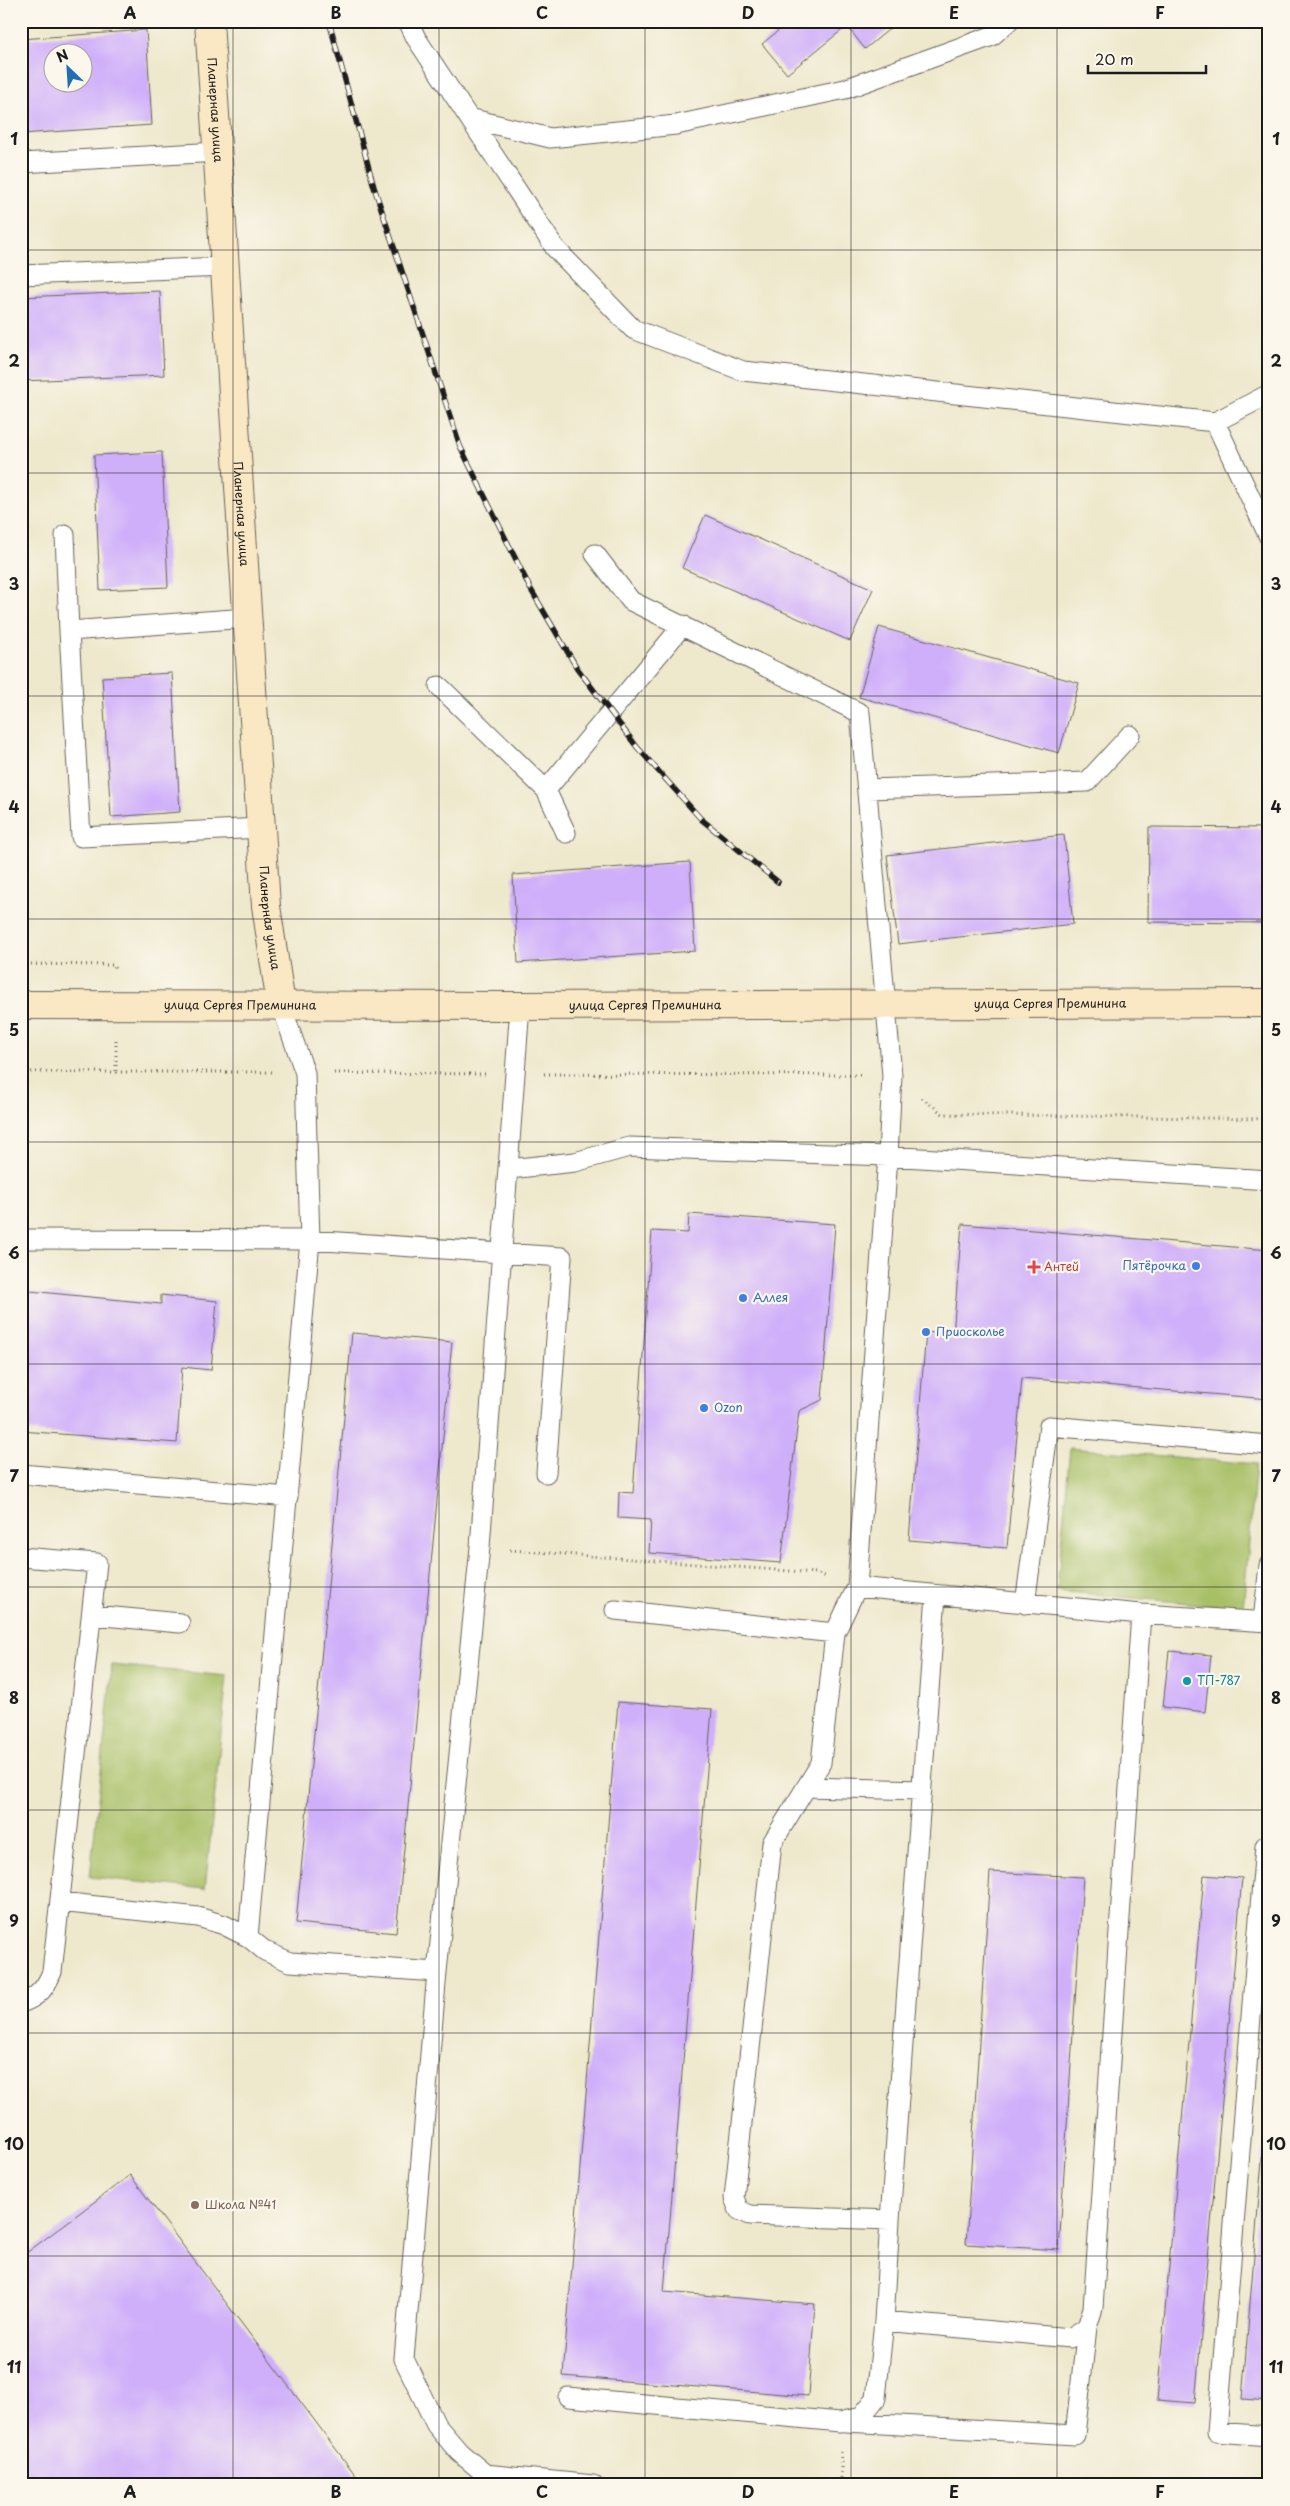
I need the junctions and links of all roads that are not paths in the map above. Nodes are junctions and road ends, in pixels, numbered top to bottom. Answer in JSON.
{"nodes":[{"id":1,"x":209,"y":21,"type":"edge"},
{"id":2,"x":408,"y":21,"type":"edge"},
{"id":3,"x":1009,"y":21,"type":"edge"},
{"id":4,"x":469,"y":118,"type":"junction"},
{"id":5,"x":218,"y":152,"type":"junction"},
{"id":6,"x":21,"y":163,"type":"edge"},
{"id":7,"x":225,"y":267,"type":"junction"},
{"id":8,"x":21,"y":275,"type":"edge"},
{"id":9,"x":1269,"y":394,"type":"edge"},
{"id":10,"x":1215,"y":422,"type":"junction"},
{"id":11,"x":65,"y":535,"type":"dead end"},
{"id":12,"x":1269,"y":537,"type":"edge"},
{"id":13,"x":595,"y":554,"type":"dead end"},
{"id":14,"x":247,"y":618,"type":"junction"},
{"id":15,"x":683,"y":626,"type":"junction"},
{"id":16,"x":69,"y":631,"type":"junction"},
{"id":17,"x":439,"y":686,"type":"dead end"},
{"id":18,"x":1130,"y":735,"type":"dead end"},
{"id":19,"x":866,"y":789,"type":"junction"},
{"id":20,"x":546,"y":790,"type":"junction"},
{"id":21,"x":261,"y":828,"type":"junction"},
{"id":22,"x":566,"y":832,"type":"dead end"},
{"id":23,"x":1269,"y":1003,"type":"edge"},
{"id":24,"x":885,"y":1004,"type":"junction"},
{"id":25,"x":21,"y":1005,"type":"edge"},
{"id":26,"x":281,"y":1005,"type":"junction"},
{"id":27,"x":520,"y":1006,"type":"junction"},
{"id":28,"x":888,"y":1156,"type":"junction"},
{"id":29,"x":509,"y":1169,"type":"junction"},
{"id":30,"x":1269,"y":1180,"type":"edge"},
{"id":31,"x":21,"y":1239,"type":"edge"},
{"id":32,"x":310,"y":1240,"type":"junction"},
{"id":33,"x":502,"y":1252,"type":"junction"},
{"id":34,"x":1269,"y":1445,"type":"edge"},
{"id":35,"x":546,"y":1473,"type":"dead end"},
{"id":36,"x":21,"y":1474,"type":"edge"},
{"id":37,"x":288,"y":1497,"type":"junction"},
{"id":38,"x":21,"y":1557,"type":"edge"},
{"id":39,"x":1269,"y":1565,"type":"edge"},
{"id":40,"x":857,"y":1588,"type":"junction"},
{"id":41,"x":936,"y":1595,"type":"junction"},
{"id":42,"x":1025,"y":1604,"type":"junction"},
{"id":43,"x":615,"y":1610,"type":"dead end"},
{"id":44,"x":93,"y":1614,"type":"junction"},
{"id":45,"x":1140,"y":1614,"type":"junction"},
{"id":46,"x":1266,"y":1622,"type":"edge"},
{"id":47,"x":180,"y":1623,"type":"dead end"},
{"id":48,"x":835,"y":1633,"type":"junction"},
{"id":49,"x":806,"y":1787,"type":"junction"},
{"id":50,"x":922,"y":1790,"type":"junction"},
{"id":51,"x":1269,"y":1846,"type":"edge"},
{"id":52,"x":60,"y":1902,"type":"junction"},
{"id":53,"x":248,"y":1936,"type":"junction"},
{"id":54,"x":436,"y":1972,"type":"junction"},
{"id":55,"x":21,"y":2003,"type":"edge"},
{"id":56,"x":890,"y":2220,"type":"junction"},
{"id":57,"x":884,"y":2320,"type":"junction"},
{"id":58,"x":1087,"y":2327,"type":"junction"},
{"id":59,"x":568,"y":2397,"type":"dead end"},
{"id":60,"x":840,"y":2422,"type":"junction"},
{"id":61,"x":1269,"y":2436,"type":"edge"},
{"id":62,"x":593,"y":2485,"type":"edge"}],
"edges":[{"from":1,"to":5,"type":"street","name":"Планерная улица"},
{"from":2,"to":4,"type":"lane"},
{"from":3,"to":4,"type":"lane"},
{"from":4,"to":10,"type":"lane"},
{"from":5,"to":6,"type":"lane"},
{"from":5,"to":7,"type":"street","name":"Планерная улица"},
{"from":7,"to":8,"type":"lane"},
{"from":7,"to":14,"type":"street","name":"Планерная улица"},
{"from":9,"to":10,"type":"lane"},
{"from":10,"to":12,"type":"lane"},
{"from":11,"to":16,"type":"lane"},
{"from":13,"to":15,"type":"lane"},
{"from":14,"to":16,"type":"lane"},
{"from":14,"to":21,"type":"street","name":"Планерная улица"},
{"from":15,"to":19,"type":"lane"},
{"from":15,"to":20,"type":"lane"},
{"from":16,"to":21,"type":"lane"},
{"from":17,"to":20,"type":"lane"},
{"from":18,"to":19,"type":"lane"},
{"from":19,"to":24,"type":"lane"},
{"from":20,"to":22,"type":"lane"},
{"from":21,"to":26,"type":"street","name":"Планерная улица"},
{"from":23,"to":24,"type":"street","name":"улица Сергея Преминина"},
{"from":24,"to":27,"type":"street","name":"улица Сергея Преминина"},
{"from":24,"to":28,"type":"lane"},
{"from":25,"to":26,"type":"street","name":"улица Сергея Преминина"},
{"from":26,"to":27,"type":"street","name":"улица Сергея Преминина"},
{"from":26,"to":32,"type":"lane"},
{"from":27,"to":29,"type":"lane"},
{"from":28,"to":29,"type":"lane"},
{"from":28,"to":30,"type":"lane"},
{"from":28,"to":40,"type":"lane"},
{"from":29,"to":33,"type":"lane"},
{"from":31,"to":32,"type":"lane"},
{"from":32,"to":33,"type":"lane"},
{"from":32,"to":37,"type":"lane"},
{"from":33,"to":35,"type":"lane"},
{"from":33,"to":54,"type":"lane"},
{"from":34,"to":42,"type":"lane"},
{"from":36,"to":37,"type":"lane"},
{"from":37,"to":53,"type":"lane"},
{"from":38,"to":44,"type":"lane"},
{"from":39,"to":46,"type":"lane"},
{"from":40,"to":41,"type":"lane"},
{"from":40,"to":48,"type":"lane"},
{"from":41,"to":42,"type":"lane"},
{"from":41,"to":50,"type":"lane"},
{"from":42,"to":45,"type":"lane"},
{"from":43,"to":48,"type":"lane"},
{"from":44,"to":47,"type":"lane"},
{"from":44,"to":52,"type":"lane"},
{"from":45,"to":46,"type":"lane"},
{"from":45,"to":58,"type":"lane"},
{"from":48,"to":49,"type":"lane"},
{"from":49,"to":50,"type":"lane"},
{"from":49,"to":56,"type":"lane"},
{"from":50,"to":56,"type":"lane"},
{"from":51,"to":61,"type":"lane"},
{"from":52,"to":53,"type":"lane"},
{"from":52,"to":55,"type":"lane"},
{"from":53,"to":54,"type":"lane"},
{"from":54,"to":62,"type":"lane"},
{"from":56,"to":57,"type":"lane"},
{"from":57,"to":58,"type":"lane"},
{"from":57,"to":60,"type":"lane"},
{"from":58,"to":60,"type":"lane"},
{"from":59,"to":60,"type":"lane"}]}
